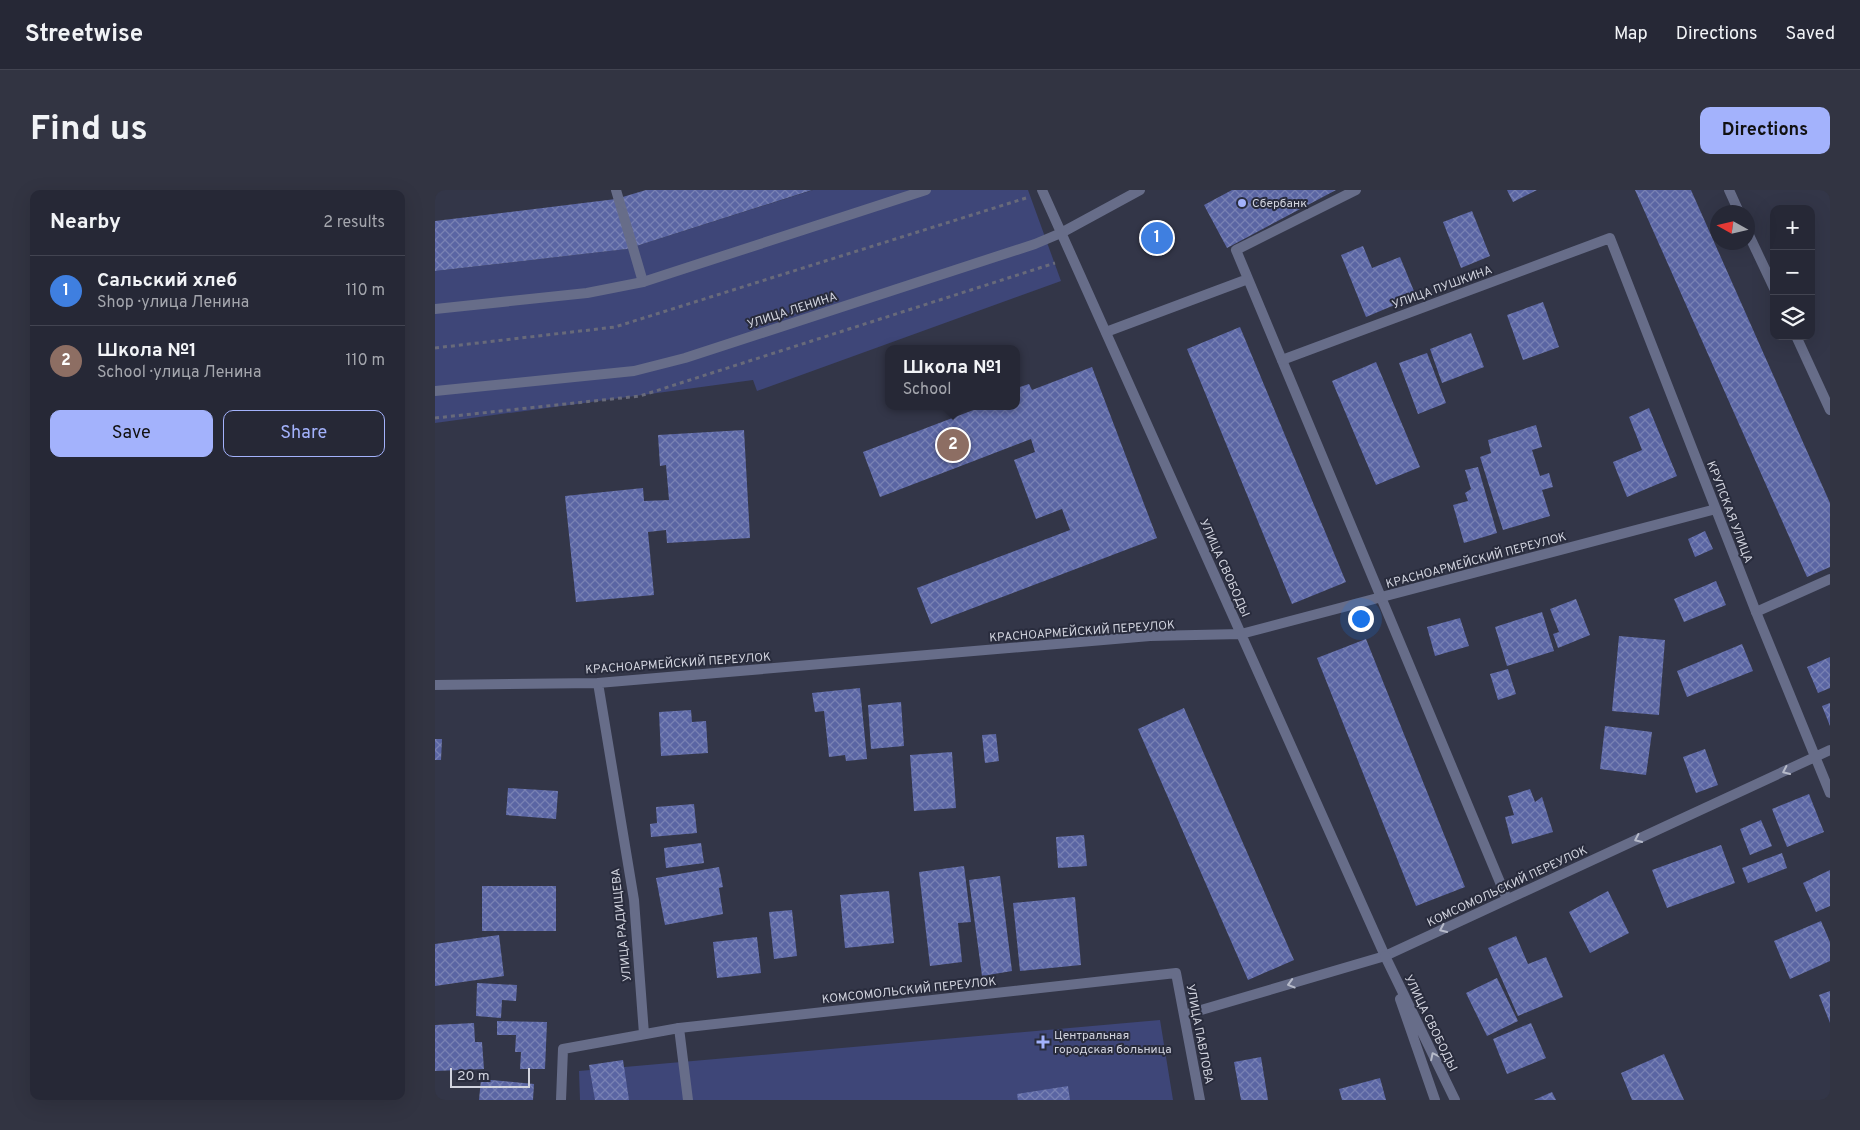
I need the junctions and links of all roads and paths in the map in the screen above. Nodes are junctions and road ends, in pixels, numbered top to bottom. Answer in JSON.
{"nodes":[{"id":1,"x":616,"y":190,"type":"edge"},
{"id":2,"x":926,"y":190,"type":"edge"},
{"id":3,"x":1140,"y":190,"type":"edge"},
{"id":4,"x":1356,"y":190,"type":"edge"},
{"id":5,"x":1729,"y":190,"type":"edge"},
{"id":6,"x":1042,"y":191,"type":"edge"},
{"id":7,"x":1736,"y":205,"type":"edge"},
{"id":8,"x":1061,"y":232,"type":"junction"},
{"id":9,"x":1610,"y":238,"type":"joint"},
{"id":10,"x":1755,"y":248,"type":"edge"},
{"id":11,"x":1248,"y":279,"type":"junction"},
{"id":12,"x":1770,"y":280,"type":"edge"},
{"id":13,"x":643,"y":282,"type":"junction"},
{"id":14,"x":435,"y":309,"type":"edge"},
{"id":15,"x":1106,"y":332,"type":"junction"},
{"id":16,"x":1798,"y":340,"type":"edge"},
{"id":17,"x":435,"y":348,"type":"edge"},
{"id":18,"x":1282,"y":360,"type":"junction"},
{"id":19,"x":435,"y":391,"type":"edge"},
{"id":20,"x":1830,"y":410,"type":"edge"},
{"id":21,"x":1716,"y":510,"type":"junction"},
{"id":22,"x":1830,"y":579,"type":"edge"},
{"id":23,"x":1381,"y":598,"type":"junction"},
{"id":24,"x":1756,"y":612,"type":"junction"},
{"id":25,"x":1241,"y":634,"type":"junction"},
{"id":26,"x":598,"y":683,"type":"junction"},
{"id":27,"x":435,"y":685,"type":"edge"},
{"id":28,"x":1830,"y":750,"type":"edge"},
{"id":29,"x":1814,"y":758,"type":"junction"},
{"id":30,"x":1830,"y":793,"type":"edge"},
{"id":31,"x":1507,"y":899,"type":"junction"},
{"id":32,"x":1385,"y":956,"type":"junction"},
{"id":33,"x":1176,"y":973,"type":"joint"},
{"id":34,"x":1185,"y":1015,"type":"junction"},
{"id":35,"x":679,"y":1028,"type":"junction"},
{"id":36,"x":644,"y":1034,"type":"junction"},
{"id":37,"x":561,"y":1100,"type":"edge"},
{"id":38,"x":688,"y":1100,"type":"edge"},
{"id":39,"x":1200,"y":1100,"type":"edge"},
{"id":40,"x":1435,"y":1100,"type":"edge"},
{"id":41,"x":1455,"y":1100,"type":"edge"}],
"edges":[{"from":1,"to":13,"type":"street"},
{"from":2,"to":13,"type":"street"},
{"from":3,"to":8,"type":"street","name":"УЛИЦА ЛЕНИНА"},
{"from":4,"to":11,"type":"street"},
{"from":5,"to":7,"type":"street"},
{"from":6,"to":8,"type":"street","name":"УЛИЦА СВОБОДЫ"},
{"from":6,"to":17,"type":"path"},
{"from":8,"to":15,"type":"street","name":"УЛИЦА СВОБОДЫ"},
{"from":8,"to":19,"type":"street","name":"УЛИЦА ЛЕНИНА"},
{"from":9,"to":18,"type":"street","name":"УЛИЦА ПУШКИНА"},
{"from":9,"to":21,"type":"street","name":"КРУПСКАЯ УЛИЦА"},
{"from":10,"to":12,"type":"street"},
{"from":11,"to":15,"type":"street"},
{"from":11,"to":18,"type":"street"},
{"from":13,"to":14,"type":"street"},
{"from":15,"to":25,"type":"street","name":"УЛИЦА СВОБОДЫ"},
{"from":16,"to":20,"type":"street"},
{"from":18,"to":23,"type":"street"},
{"from":21,"to":23,"type":"street","name":"КРАСНОАРМЕЙСКИЙ ПЕРЕУЛОК"},
{"from":21,"to":24,"type":"street","name":"КРУПСКАЯ УЛИЦА"},
{"from":22,"to":24,"type":"street"},
{"from":23,"to":25,"type":"street","name":"КРАСНОАРМЕЙСКИЙ ПЕРЕУЛОК"},
{"from":23,"to":31,"type":"street"},
{"from":24,"to":29,"type":"street","name":"КРУПСКАЯ УЛИЦА"},
{"from":25,"to":26,"type":"street","name":"КРАСНОАРМЕЙСКИЙ ПЕРЕУЛОК"},
{"from":25,"to":32,"type":"street","name":"УЛИЦА СВОБОДЫ"},
{"from":26,"to":27,"type":"street","name":"КРАСНОАРМЕЙСКИЙ ПЕРЕУЛОК"},
{"from":26,"to":36,"type":"street","name":"УЛИЦА РАДИЩЕВА"},
{"from":28,"to":29,"type":"street","name":"КОМСОМОЛЬСКИЙ ПЕРЕУЛОК"},
{"from":29,"to":30,"type":"street","name":"КРУПСКАЯ УЛИЦА"},
{"from":29,"to":31,"type":"street","name":"КОМСОМОЛЬСКИЙ ПЕРЕУЛОК","one_way":true},
{"from":31,"to":32,"type":"street","name":"КОМСОМОЛЬСКИЙ ПЕРЕУЛОК","one_way":true},
{"from":32,"to":34,"type":"street","name":"КОМСОМОЛЬСКИЙ ПЕРЕУЛОК","one_way":true},
{"from":32,"to":40,"type":"street","name":"УЛИЦА СВОБОДЫ"},
{"from":41,"to":32,"type":"street","name":"УЛИЦА СВОБОДЫ","one_way":true},
{"from":33,"to":34,"type":"street","name":"УЛИЦА ПАВЛОВА"},
{"from":33,"to":35,"type":"street","name":"КОМСОМОЛЬСКИЙ ПЕРЕУЛОК"},
{"from":34,"to":39,"type":"street","name":"УЛИЦА ПАВЛОВА"},
{"from":35,"to":36,"type":"street","name":"КОМСОМОЛЬСКИЙ ПЕРЕУЛОК"},
{"from":35,"to":38,"type":"street"},
{"from":36,"to":37,"type":"street"}]}
